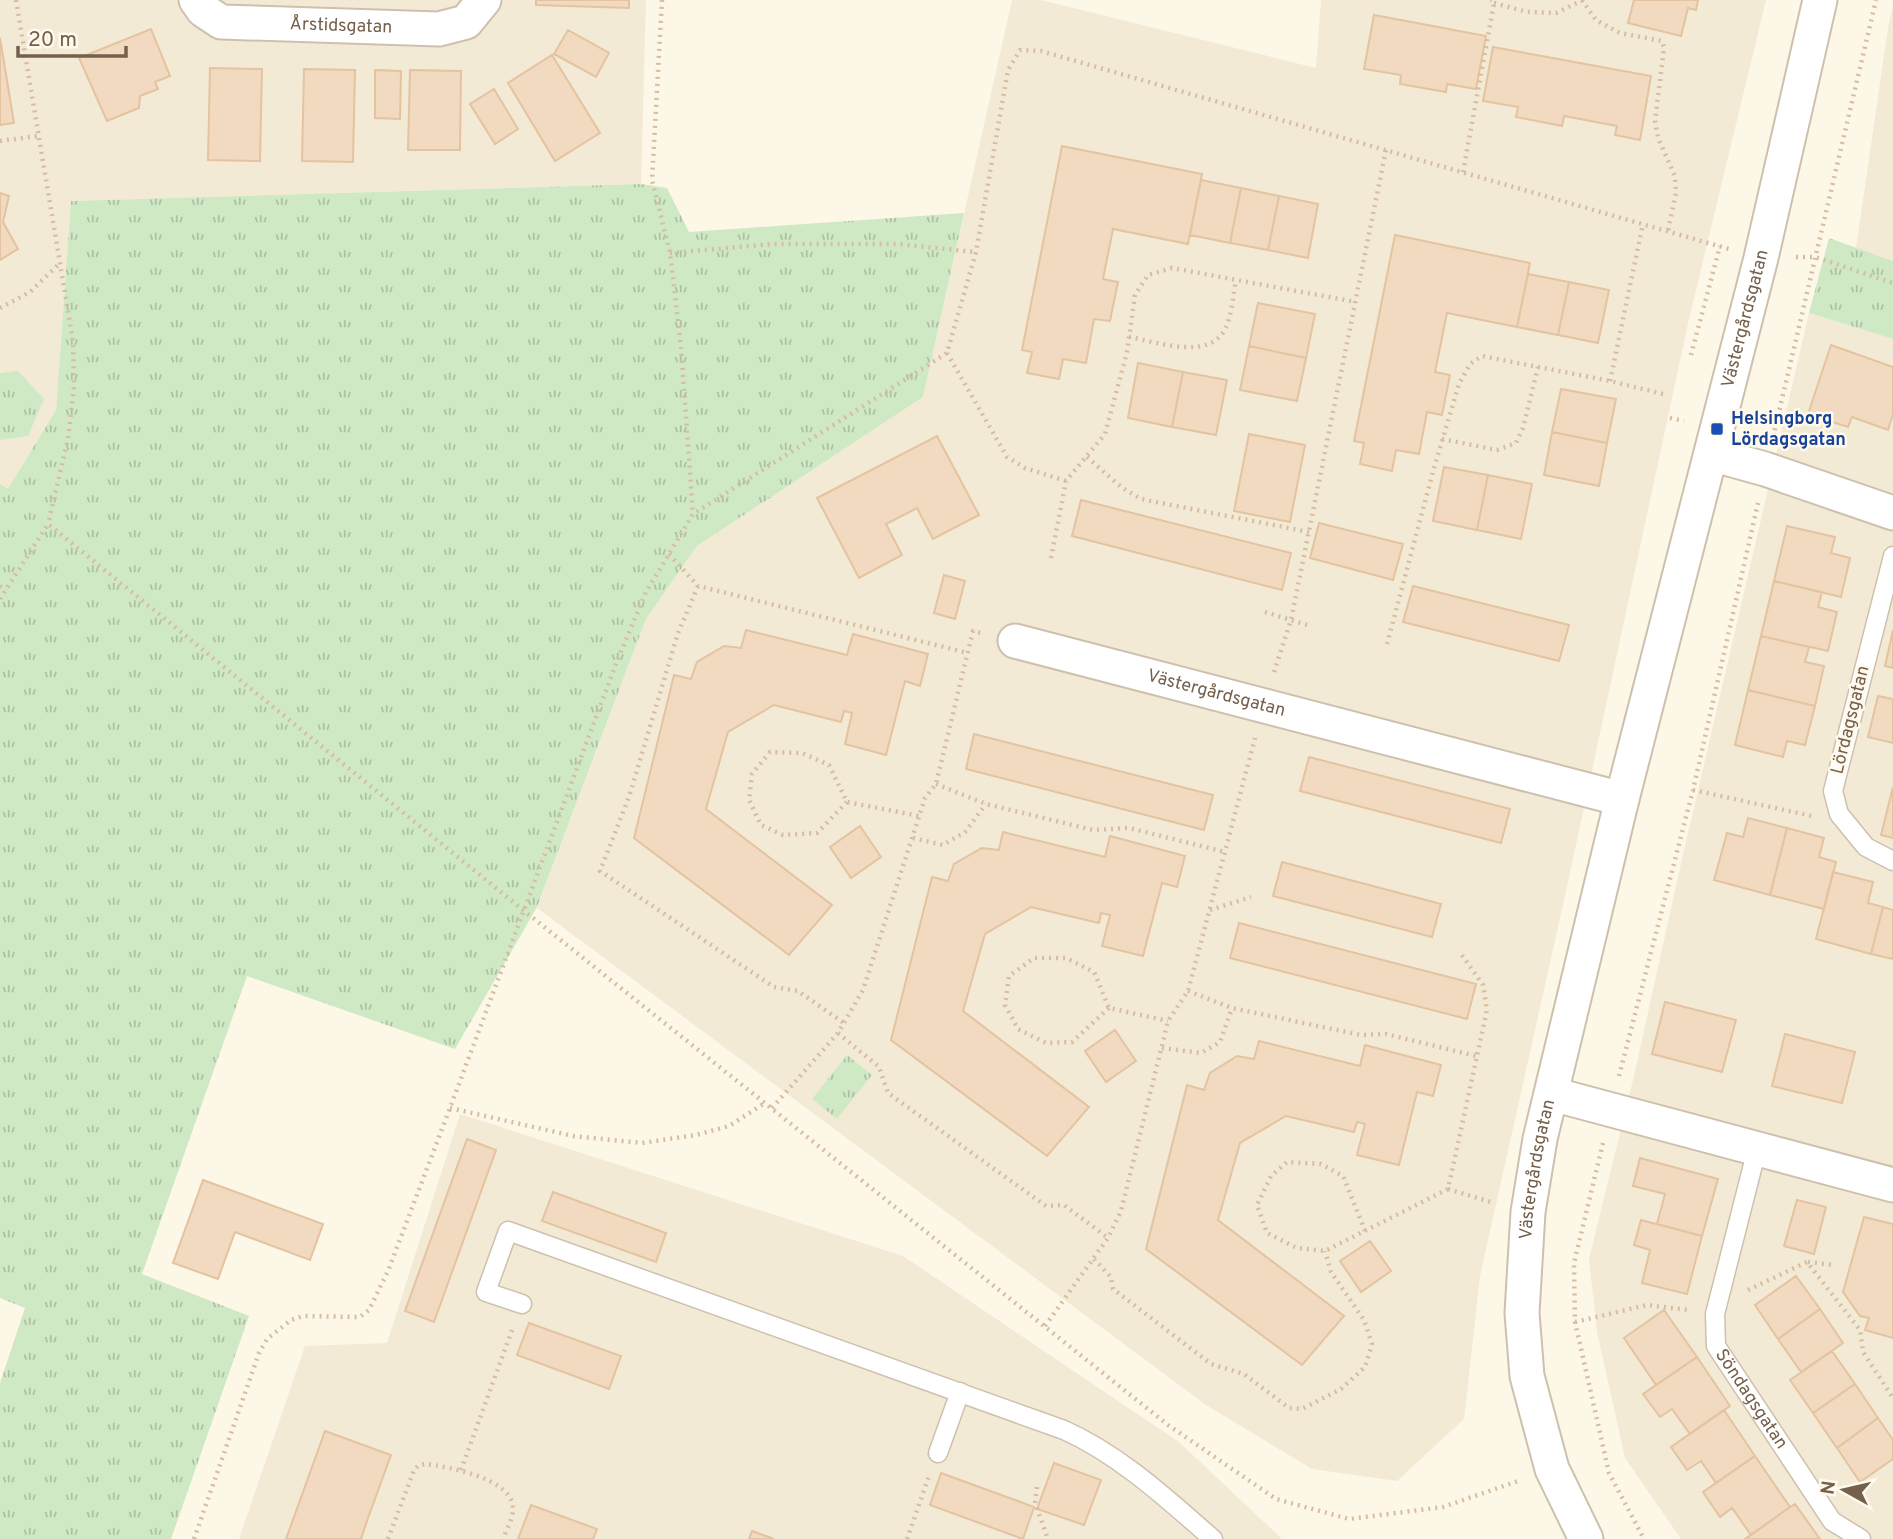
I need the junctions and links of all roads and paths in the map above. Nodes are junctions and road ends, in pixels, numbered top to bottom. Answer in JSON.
{"nodes":[{"id":1,"x":16,"y":0,"type":"edge"},
{"id":2,"x":195,"y":0,"type":"edge"},
{"id":3,"x":484,"y":0,"type":"edge"},
{"id":4,"x":662,"y":0,"type":"edge"},
{"id":5,"x":1583,"y":0,"type":"edge"},
{"id":6,"x":1820,"y":0,"type":"edge"},
{"id":7,"x":1876,"y":0,"type":"edge"},
{"id":8,"x":1493,"y":2,"type":"edge"},
{"id":9,"x":38,"y":135,"type":"junction"},
{"id":10,"x":0,"y":141,"type":"edge"},
{"id":11,"x":1387,"y":150,"type":"junction"},
{"id":12,"x":1463,"y":172,"type":"junction"},
{"id":13,"x":1643,"y":224,"type":"junction"},
{"id":14,"x":1668,"y":232,"type":"junction"},
{"id":15,"x":1720,"y":246,"type":"junction"},
{"id":16,"x":976,"y":252,"type":"junction"},
{"id":17,"x":670,"y":253,"type":"junction"},
{"id":18,"x":1815,"y":257,"type":"junction"},
{"id":19,"x":1761,"y":258,"type":"junction"},
{"id":20,"x":60,"y":263,"type":"junction"},
{"id":21,"x":1236,"y":280,"type":"junction"},
{"id":22,"x":1893,"y":283,"type":"edge"},
{"id":23,"x":1356,"y":302,"type":"junction"},
{"id":24,"x":0,"y":307,"type":"edge"},
{"id":25,"x":1129,"y":337,"type":"junction"},
{"id":26,"x":947,"y":353,"type":"junction"},
{"id":27,"x":1691,"y":355,"type":"dead end"},
{"id":28,"x":1538,"y":367,"type":"junction"},
{"id":29,"x":1610,"y":381,"type":"junction"},
{"id":30,"x":1663,"y":394,"type":"dead end"},
{"id":31,"x":1670,"y":418,"type":"dead end"},
{"id":32,"x":1685,"y":422,"type":"dead end"},
{"id":33,"x":1443,"y":439,"type":"junction"},
{"id":34,"x":1711,"y":454,"type":"junction"},
{"id":35,"x":1087,"y":457,"type":"junction"},
{"id":36,"x":1765,"y":469,"type":"junction"},
{"id":37,"x":1066,"y":481,"type":"junction"},
{"id":38,"x":1893,"y":513,"type":"edge"},
{"id":39,"x":693,"y":514,"type":"junction"},
{"id":40,"x":48,"y":524,"type":"junction"},
{"id":41,"x":1309,"y":533,"type":"junction"},
{"id":42,"x":669,"y":554,"type":"junction"},
{"id":43,"x":1893,"y":556,"type":"edge"},
{"id":44,"x":1051,"y":558,"type":"dead end"},
{"id":45,"x":0,"y":586,"type":"edge"},
{"id":46,"x":698,"y":586,"type":"junction"},
{"id":47,"x":6,"y":590,"type":"junction"},
{"id":48,"x":0,"y":599,"type":"edge"},
{"id":49,"x":1265,"y":612,"type":"dead end"},
{"id":50,"x":1291,"y":620,"type":"junction"},
{"id":51,"x":1307,"y":625,"type":"dead end"},
{"id":52,"x":1015,"y":641,"type":"joint"},
{"id":53,"x":1387,"y":644,"type":"dead end"},
{"id":54,"x":968,"y":653,"type":"junction"},
{"id":55,"x":1263,"y":706,"type":"junction"},
{"id":56,"x":936,"y":784,"type":"junction"},
{"id":57,"x":1693,"y":790,"type":"junction"},
{"id":58,"x":1622,"y":799,"type":"junction"},
{"id":59,"x":847,"y":802,"type":"junction"},
{"id":60,"x":986,"y":804,"type":"junction"},
{"id":61,"x":1839,"y":814,"type":"junction"},
{"id":62,"x":919,"y":816,"type":"junction"},
{"id":63,"x":913,"y":838,"type":"junction"},
{"id":64,"x":1225,"y":852,"type":"junction"},
{"id":65,"x":1893,"y":861,"type":"edge"},
{"id":66,"x":1251,"y":897,"type":"dead end"},
{"id":67,"x":523,"y":910,"type":"junction"},
{"id":68,"x":1209,"y":910,"type":"junction"},
{"id":69,"x":1459,"y":951,"type":"dead end"},
{"id":70,"x":1188,"y":991,"type":"junction"},
{"id":71,"x":1232,"y":1008,"type":"junction"},
{"id":72,"x":1109,"y":1009,"type":"junction"},
{"id":73,"x":1168,"y":1021,"type":"junction"},
{"id":74,"x":844,"y":1023,"type":"junction"},
{"id":75,"x":838,"y":1033,"type":"junction"},
{"id":76,"x":1162,"y":1048,"type":"junction"},
{"id":77,"x":1476,"y":1056,"type":"junction"},
{"id":78,"x":1552,"y":1094,"type":"junction"},
{"id":79,"x":765,"y":1103,"type":"junction"},
{"id":80,"x":450,"y":1108,"type":"junction"},
{"id":81,"x":772,"y":1108,"type":"junction"},
{"id":82,"x":1611,"y":1110,"type":"junction"},
{"id":83,"x":1757,"y":1149,"type":"junction"},
{"id":84,"x":1893,"y":1185,"type":"edge"},
{"id":85,"x":1448,"y":1189,"type":"junction"},
{"id":86,"x":1528,"y":1213,"type":"junction"},
{"id":87,"x":1366,"y":1231,"type":"junction"},
{"id":88,"x":1108,"y":1238,"type":"junction"},
{"id":89,"x":1325,"y":1251,"type":"junction"},
{"id":90,"x":1094,"y":1259,"type":"junction"},
{"id":91,"x":1807,"y":1262,"type":"junction"},
{"id":92,"x":1833,"y":1265,"type":"dead end"},
{"id":93,"x":522,"y":1304,"type":"joint"},
{"id":94,"x":1714,"y":1314,"type":"junction"},
{"id":95,"x":1575,"y":1322,"type":"junction"},
{"id":96,"x":1045,"y":1326,"type":"junction"},
{"id":97,"x":960,"y":1392,"type":"junction"},
{"id":98,"x":1893,"y":1398,"type":"edge"},
{"id":99,"x":938,"y":1453,"type":"joint"},
{"id":100,"x":1552,"y":1469,"type":"junction"},
{"id":101,"x":461,"y":1471,"type":"junction"},
{"id":102,"x":1037,"y":1487,"type":"dead end"},
{"id":103,"x":194,"y":1539,"type":"edge"},
{"id":104,"x":388,"y":1539,"type":"edge"},
{"id":105,"x":503,"y":1539,"type":"edge"},
{"id":106,"x":907,"y":1539,"type":"edge"},
{"id":107,"x":1048,"y":1539,"type":"edge"},
{"id":108,"x":1213,"y":1539,"type":"edge"},
{"id":109,"x":1586,"y":1539,"type":"edge"},
{"id":110,"x":1644,"y":1539,"type":"edge"},
{"id":111,"x":1861,"y":1539,"type":"edge"}],
"edges":[{"from":1,"to":9,"type":"path"},
{"from":2,"to":3,"type":"street","name":"Årstidsgatan"},
{"from":4,"to":17,"type":"path"},
{"from":5,"to":8,"type":"path"},
{"from":5,"to":14,"type":"path"},
{"from":6,"to":19,"type":"street","name":"Västergårdsgatan"},
{"from":7,"to":18,"type":"path"},
{"from":8,"to":12,"type":"path"},
{"from":9,"to":10,"type":"path"},
{"from":9,"to":20,"type":"path"},
{"from":11,"to":12,"type":"path"},
{"from":11,"to":16,"type":"path"},
{"from":11,"to":23,"type":"path"},
{"from":12,"to":13,"type":"path"},
{"from":13,"to":14,"type":"path"},
{"from":13,"to":29,"type":"path"},
{"from":14,"to":15,"type":"path"},
{"from":15,"to":19,"type":"path"},
{"from":15,"to":27,"type":"path"},
{"from":16,"to":17,"type":"path"},
{"from":16,"to":26,"type":"path"},
{"from":17,"to":39,"type":"path"},
{"from":18,"to":19,"type":"path"},
{"from":18,"to":22,"type":"path"},
{"from":18,"to":36,"type":"path"},
{"from":19,"to":34,"type":"street","name":"Västergårdsgatan"},
{"from":20,"to":24,"type":"path"},
{"from":20,"to":40,"type":"path"},
{"from":21,"to":23,"type":"path"},
{"from":21,"to":25,"type":"path"},
{"from":21,"to":25,"type":"path"},
{"from":23,"to":41,"type":"path"},
{"from":25,"to":35,"type":"path"},
{"from":26,"to":37,"type":"path"},
{"from":26,"to":39,"type":"path"},
{"from":28,"to":29,"type":"path"},
{"from":28,"to":33,"type":"path"},
{"from":28,"to":33,"type":"path"},
{"from":29,"to":30,"type":"path"},
{"from":31,"to":32,"type":"path"},
{"from":33,"to":53,"type":"path"},
{"from":34,"to":36,"type":"street"},
{"from":34,"to":58,"type":"street","name":"Västergårdsgatan"},
{"from":35,"to":37,"type":"path"},
{"from":35,"to":41,"type":"path"},
{"from":36,"to":38,"type":"street"},
{"from":36,"to":57,"type":"path"},
{"from":37,"to":44,"type":"path"},
{"from":39,"to":42,"type":"path"},
{"from":40,"to":47,"type":"path"},
{"from":40,"to":67,"type":"path"},
{"from":41,"to":50,"type":"path"},
{"from":42,"to":46,"type":"path"},
{"from":42,"to":67,"type":"path"},
{"from":43,"to":61,"type":"lane","name":"Lördagsgatan"},
{"from":45,"to":47,"type":"path"},
{"from":46,"to":54,"type":"path"},
{"from":46,"to":74,"type":"path"},
{"from":47,"to":48,"type":"path"},
{"from":49,"to":50,"type":"path"},
{"from":50,"to":51,"type":"path"},
{"from":50,"to":55,"type":"path"},
{"from":52,"to":54,"type":"path"},
{"from":52,"to":55,"type":"street","name":"Västergårdsgatan"},
{"from":54,"to":56,"type":"path"},
{"from":55,"to":58,"type":"street","name":"Västergårdsgatan"},
{"from":55,"to":64,"type":"path"},
{"from":56,"to":60,"type":"path"},
{"from":56,"to":62,"type":"path"},
{"from":57,"to":61,"type":"path"},
{"from":57,"to":82,"type":"path"},
{"from":58,"to":78,"type":"street","name":"Västergårdsgatan"},
{"from":59,"to":59,"type":"path"},
{"from":59,"to":62,"type":"path"},
{"from":60,"to":63,"type":"path"},
{"from":60,"to":64,"type":"path"},
{"from":61,"to":65,"type":"lane"},
{"from":62,"to":63,"type":"path"},
{"from":63,"to":74,"type":"path"},
{"from":64,"to":68,"type":"path"},
{"from":66,"to":68,"type":"path"},
{"from":67,"to":79,"type":"path"},
{"from":67,"to":80,"type":"path"},
{"from":68,"to":70,"type":"path"},
{"from":69,"to":77,"type":"path"},
{"from":70,"to":71,"type":"path"},
{"from":70,"to":73,"type":"path"},
{"from":71,"to":76,"type":"path"},
{"from":71,"to":77,"type":"path"},
{"from":72,"to":72,"type":"path"},
{"from":72,"to":73,"type":"path"},
{"from":73,"to":76,"type":"path"},
{"from":74,"to":75,"type":"path"},
{"from":75,"to":81,"type":"path"},
{"from":75,"to":88,"type":"path"},
{"from":76,"to":88,"type":"path"},
{"from":77,"to":85,"type":"path"},
{"from":78,"to":82,"type":"street"},
{"from":78,"to":86,"type":"street","name":"Västergårdsgatan"},
{"from":79,"to":80,"type":"path"},
{"from":79,"to":81,"type":"path"},
{"from":80,"to":103,"type":"path"},
{"from":81,"to":96,"type":"path"},
{"from":82,"to":83,"type":"street"},
{"from":82,"to":95,"type":"path"},
{"from":83,"to":84,"type":"street"},
{"from":83,"to":94,"type":"lane","name":"Söndagsgatan"},
{"from":85,"to":86,"type":"path"},
{"from":85,"to":87,"type":"path"},
{"from":86,"to":100,"type":"street","name":"Västergårdsgatan"},
{"from":87,"to":89,"type":"path"},
{"from":87,"to":89,"type":"path"},
{"from":88,"to":90,"type":"path"},
{"from":89,"to":90,"type":"path"},
{"from":90,"to":96,"type":"path"},
{"from":91,"to":92,"type":"path"},
{"from":91,"to":94,"type":"path"},
{"from":91,"to":98,"type":"path"},
{"from":93,"to":97,"type":"lane"},
{"from":93,"to":101,"type":"path"},
{"from":94,"to":95,"type":"path"},
{"from":94,"to":111,"type":"lane","name":"Söndagsgatan"},
{"from":95,"to":110,"type":"path"},
{"from":96,"to":100,"type":"path"},
{"from":97,"to":99,"type":"lane"},
{"from":97,"to":108,"type":"lane"},
{"from":99,"to":106,"type":"path"},
{"from":100,"to":109,"type":"street","name":"Västergårdsgatan"},
{"from":101,"to":104,"type":"path"},
{"from":101,"to":105,"type":"path"},
{"from":102,"to":107,"type":"path"}]}
